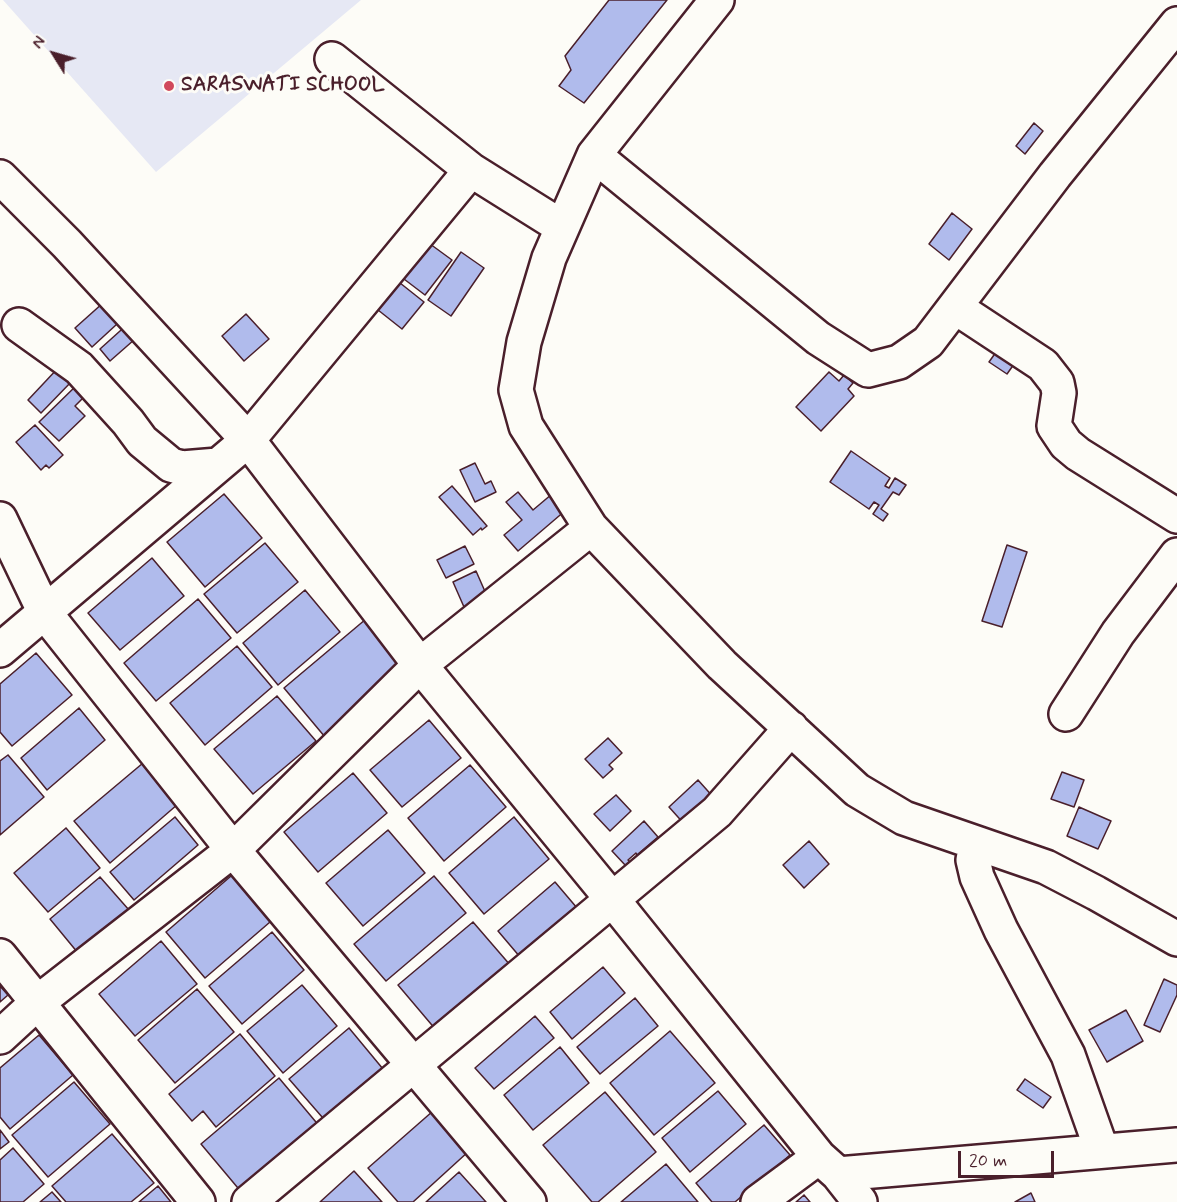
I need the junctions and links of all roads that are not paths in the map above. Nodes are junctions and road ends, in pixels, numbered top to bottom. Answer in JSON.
{"nodes":[{"id":1,"x":717,"y":0,"type":"edge"},
{"id":2,"x":1177,"y":24,"type":"edge"},
{"id":3,"x":332,"y":58,"type":"dead end"},
{"id":4,"x":594,"y":155,"type":"junction"},
{"id":5,"x":471,"y":170,"type":"junction"},
{"id":6,"x":0,"y":177,"type":"edge"},
{"id":7,"x":562,"y":227,"type":"junction"},
{"id":8,"x":955,"y":307,"type":"junction"},
{"id":9,"x":19,"y":325,"type":"dead end"},
{"id":10,"x":248,"y":440,"type":"junction"},
{"id":11,"x":218,"y":465,"type":"junction"},
{"id":12,"x":1177,"y":516,"type":"edge"},
{"id":13,"x":0,"y":519,"type":"edge"},
{"id":14,"x":591,"y":528,"type":"junction"},
{"id":15,"x":1177,"y":555,"type":"edge"},
{"id":16,"x":45,"y":613,"type":"junction"},
{"id":17,"x":0,"y":650,"type":"edge"},
{"id":18,"x":420,"y":665,"type":"junction"},
{"id":19,"x":1066,"y":714,"type":"dead end"},
{"id":20,"x":791,"y":728,"type":"junction"},
{"id":21,"x":976,"y":844,"type":"junction"},
{"id":22,"x":233,"y":850,"type":"junction"},
{"id":23,"x":612,"y":899,"type":"junction"},
{"id":24,"x":1177,"y":939,"type":"edge"},
{"id":25,"x":0,"y":956,"type":"edge"},
{"id":26,"x":38,"y":1002,"type":"junction"},
{"id":27,"x":0,"y":1037,"type":"edge"},
{"id":28,"x":414,"y":1065,"type":"junction"},
{"id":29,"x":1177,"y":1145,"type":"edge"},
{"id":30,"x":1102,"y":1151,"type":"junction"},
{"id":31,"x":828,"y":1165,"type":"junction"},
{"id":32,"x":198,"y":1202,"type":"edge"},
{"id":33,"x":249,"y":1202,"type":"edge"},
{"id":34,"x":529,"y":1202,"type":"edge"},
{"id":35,"x":758,"y":1202,"type":"edge"},
{"id":36,"x":860,"y":1202,"type":"edge"}],
"edges":[{"from":1,"to":4,"type":"street"},
{"from":2,"to":8,"type":"street"},
{"from":3,"to":5,"type":"street"},
{"from":4,"to":7,"type":"street"},
{"from":4,"to":8,"type":"street"},
{"from":5,"to":7,"type":"street"},
{"from":5,"to":10,"type":"street"},
{"from":6,"to":10,"type":"street"},
{"from":7,"to":14,"type":"street"},
{"from":8,"to":12,"type":"street"},
{"from":9,"to":11,"type":"street"},
{"from":10,"to":11,"type":"street"},
{"from":10,"to":18,"type":"street"},
{"from":11,"to":16,"type":"street"},
{"from":13,"to":16,"type":"street"},
{"from":14,"to":18,"type":"street"},
{"from":14,"to":20,"type":"street"},
{"from":15,"to":19,"type":"street"},
{"from":16,"to":17,"type":"street"},
{"from":16,"to":22,"type":"street"},
{"from":18,"to":22,"type":"street"},
{"from":18,"to":23,"type":"street"},
{"from":20,"to":21,"type":"street"},
{"from":20,"to":23,"type":"street"},
{"from":21,"to":24,"type":"street"},
{"from":21,"to":30,"type":"street"},
{"from":22,"to":26,"type":"street"},
{"from":22,"to":28,"type":"street"},
{"from":23,"to":28,"type":"street"},
{"from":23,"to":31,"type":"street"},
{"from":25,"to":26,"type":"street"},
{"from":26,"to":27,"type":"street"},
{"from":26,"to":32,"type":"street"},
{"from":28,"to":33,"type":"street"},
{"from":28,"to":34,"type":"street"},
{"from":29,"to":30,"type":"street"},
{"from":30,"to":31,"type":"street"},
{"from":31,"to":35,"type":"street"},
{"from":31,"to":36,"type":"street"}]}
